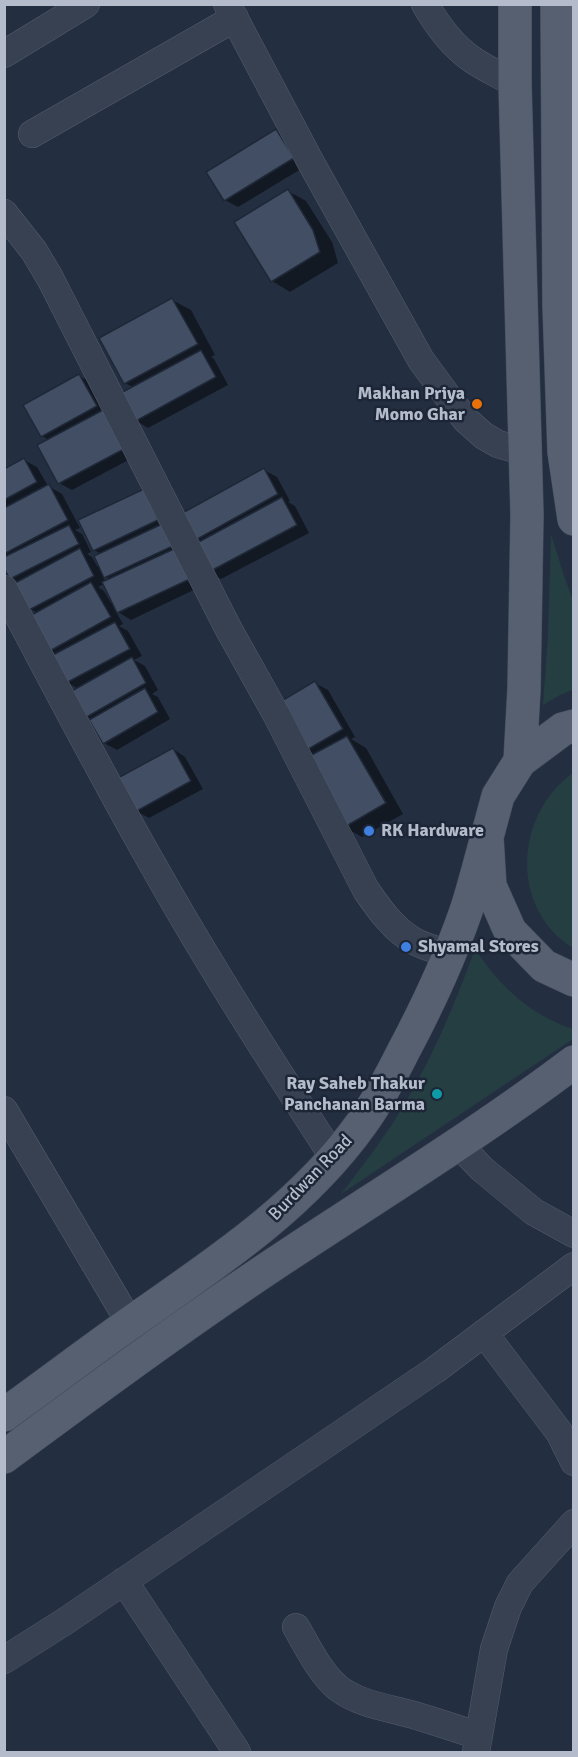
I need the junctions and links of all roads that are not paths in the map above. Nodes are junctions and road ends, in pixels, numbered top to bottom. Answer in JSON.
{"nodes":[{"id":1,"x":86,"y":4,"type":"edge"},
{"id":2,"x":425,"y":4,"type":"edge"},
{"id":3,"x":515,"y":4,"type":"edge"},
{"id":4,"x":557,"y":4,"type":"edge"},
{"id":5,"x":231,"y":11,"type":"edge"},
{"id":6,"x":4,"y":54,"type":"edge"},
{"id":7,"x":515,"y":84,"type":"junction"},
{"id":8,"x":32,"y":134,"type":"dead end"},
{"id":9,"x":4,"y":213,"type":"edge"},
{"id":10,"x":525,"y":452,"type":"junction"},
{"id":11,"x":573,"y":519,"type":"edge"},
{"id":12,"x":4,"y":589,"type":"edge"},
{"id":13,"x":573,"y":726,"type":"edge"},
{"id":14,"x":520,"y":761,"type":"junction"},
{"id":15,"x":487,"y":837,"type":"junction"},
{"id":16,"x":450,"y":955,"type":"junction"},
{"id":17,"x":573,"y":980,"type":"edge"},
{"id":18,"x":573,"y":1062,"type":"edge"},
{"id":19,"x":4,"y":1110,"type":"edge"},
{"id":20,"x":458,"y":1144,"type":"junction"},
{"id":21,"x":334,"y":1158,"type":"junction"},
{"id":22,"x":573,"y":1234,"type":"edge"},
{"id":23,"x":217,"y":1263,"type":"junction"},
{"id":24,"x":573,"y":1266,"type":"edge"},
{"id":25,"x":236,"y":1290,"type":"junction"},
{"id":26,"x":130,"y":1323,"type":"junction"},
{"id":27,"x":484,"y":1333,"type":"junction"},
{"id":28,"x":4,"y":1415,"type":"edge"},
{"id":29,"x":4,"y":1457,"type":"edge"},
{"id":30,"x":573,"y":1462,"type":"edge"},
{"id":31,"x":573,"y":1526,"type":"edge"},
{"id":32,"x":123,"y":1581,"type":"junction"},
{"id":33,"x":296,"y":1627,"type":"dead end"},
{"id":34,"x":4,"y":1660,"type":"edge"},
{"id":35,"x":477,"y":1744,"type":"edge"},
{"id":36,"x":237,"y":1752,"type":"edge"}],
"edges":[{"from":1,"to":6,"type":"street"},
{"from":2,"to":7,"type":"street"},
{"from":3,"to":7,"type":"main road"},
{"from":4,"to":11,"type":"main road"},
{"from":5,"to":8,"type":"street"},
{"from":5,"to":10,"type":"street"},
{"from":7,"to":10,"type":"main road"},
{"from":9,"to":16,"type":"street"},
{"from":10,"to":14,"type":"main road"},
{"from":12,"to":21,"type":"street"},
{"from":13,"to":14,"type":"main road"},
{"from":14,"to":15,"type":"main road","name":"Burdwan Road"},
{"from":15,"to":16,"type":"main road","name":"Burdwan Road"},
{"from":15,"to":17,"type":"main road"},
{"from":16,"to":21,"type":"main road","name":"Burdwan Road"},
{"from":18,"to":20,"type":"main road"},
{"from":19,"to":26,"type":"street"},
{"from":20,"to":22,"type":"street"},
{"from":20,"to":25,"type":"main road"},
{"from":21,"to":23,"type":"main road","name":"Burdwan Road"},
{"from":23,"to":25,"type":"main road"},
{"from":23,"to":26,"type":"main road","name":"Burdwan Road"},
{"from":24,"to":27,"type":"street"},
{"from":25,"to":29,"type":"main road"},
{"from":26,"to":28,"type":"main road","name":"Burdwan Road"},
{"from":27,"to":30,"type":"street"},
{"from":27,"to":32,"type":"street"},
{"from":31,"to":35,"type":"street"},
{"from":32,"to":34,"type":"street"},
{"from":32,"to":36,"type":"street"},
{"from":33,"to":35,"type":"street"}]}
